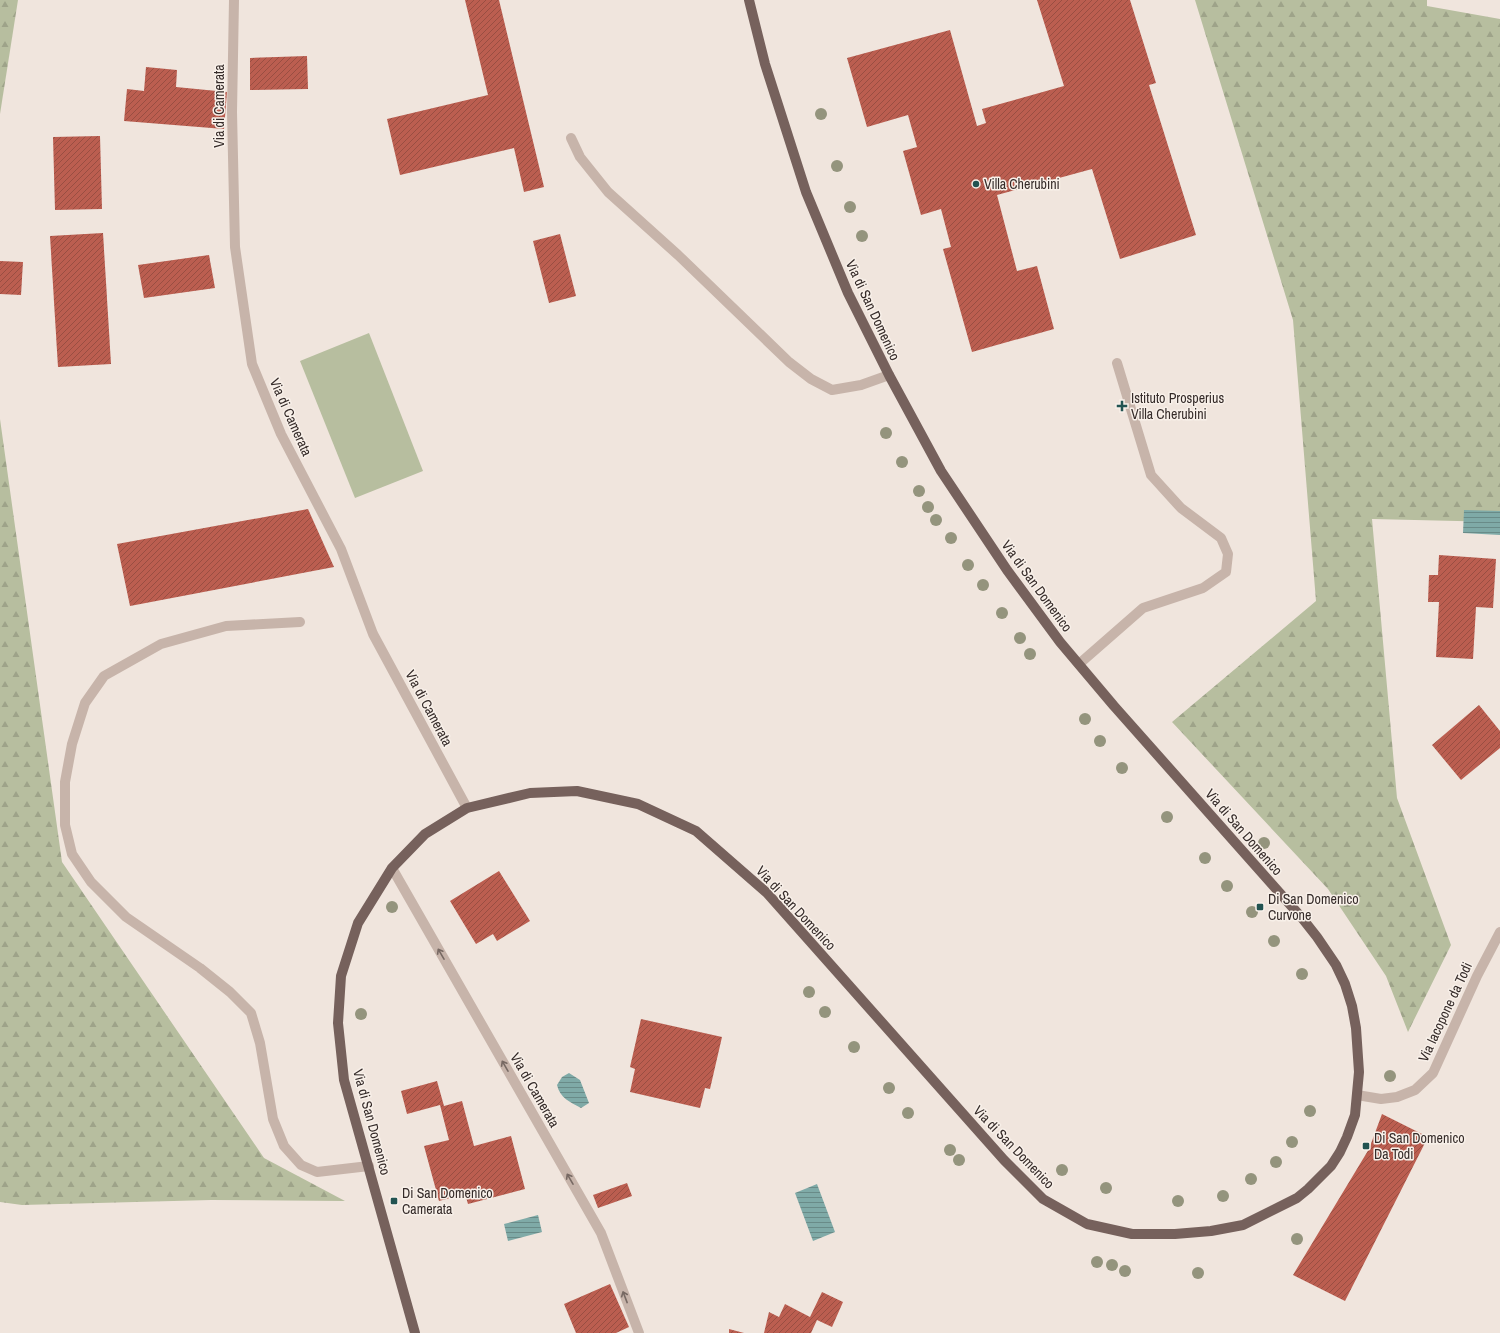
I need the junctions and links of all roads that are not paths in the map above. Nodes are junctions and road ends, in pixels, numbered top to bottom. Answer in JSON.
{"nodes":[{"id":1,"x":234,"y":0,"type":"edge"},
{"id":2,"x":749,"y":0,"type":"edge"},
{"id":3,"x":571,"y":138,"type":"dead end"},
{"id":4,"x":1117,"y":363,"type":"dead end"},
{"id":5,"x":889,"y":375,"type":"junction"},
{"id":6,"x":300,"y":622,"type":"dead end"},
{"id":7,"x":1079,"y":664,"type":"junction"},
{"id":8,"x":467,"y":808,"type":"junction"},
{"id":9,"x":392,"y":868,"type":"junction"},
{"id":10,"x":1500,"y":932,"type":"edge"},
{"id":11,"x":1357,"y":1094,"type":"junction"},
{"id":12,"x":368,"y":1166,"type":"junction"},
{"id":13,"x":415,"y":1333,"type":"edge"},
{"id":14,"x":639,"y":1333,"type":"edge"}],
"edges":[{"from":1,"to":8,"type":"street","name":"Via di Camerata"},
{"from":2,"to":5,"type":"main road","name":"Via di San Domenico"},
{"from":3,"to":5,"type":"street"},
{"from":4,"to":7,"type":"street"},
{"from":5,"to":7,"type":"main road","name":"Via di San Domenico"},
{"from":6,"to":12,"type":"street"},
{"from":7,"to":11,"type":"main road","name":"Via di San Domenico"},
{"from":8,"to":9,"type":"main road","name":"Via di San Domenico"},
{"from":8,"to":11,"type":"main road","name":"Via di San Domenico"},
{"from":9,"to":12,"type":"main road","name":"Via di San Domenico"},
{"from":14,"to":9,"type":"street","name":"Via di Camerata","one_way":true},
{"from":10,"to":11,"type":"street","name":"Via Iacopone da Todi"},
{"from":12,"to":13,"type":"main road","name":"Via di San Domenico"}]}
